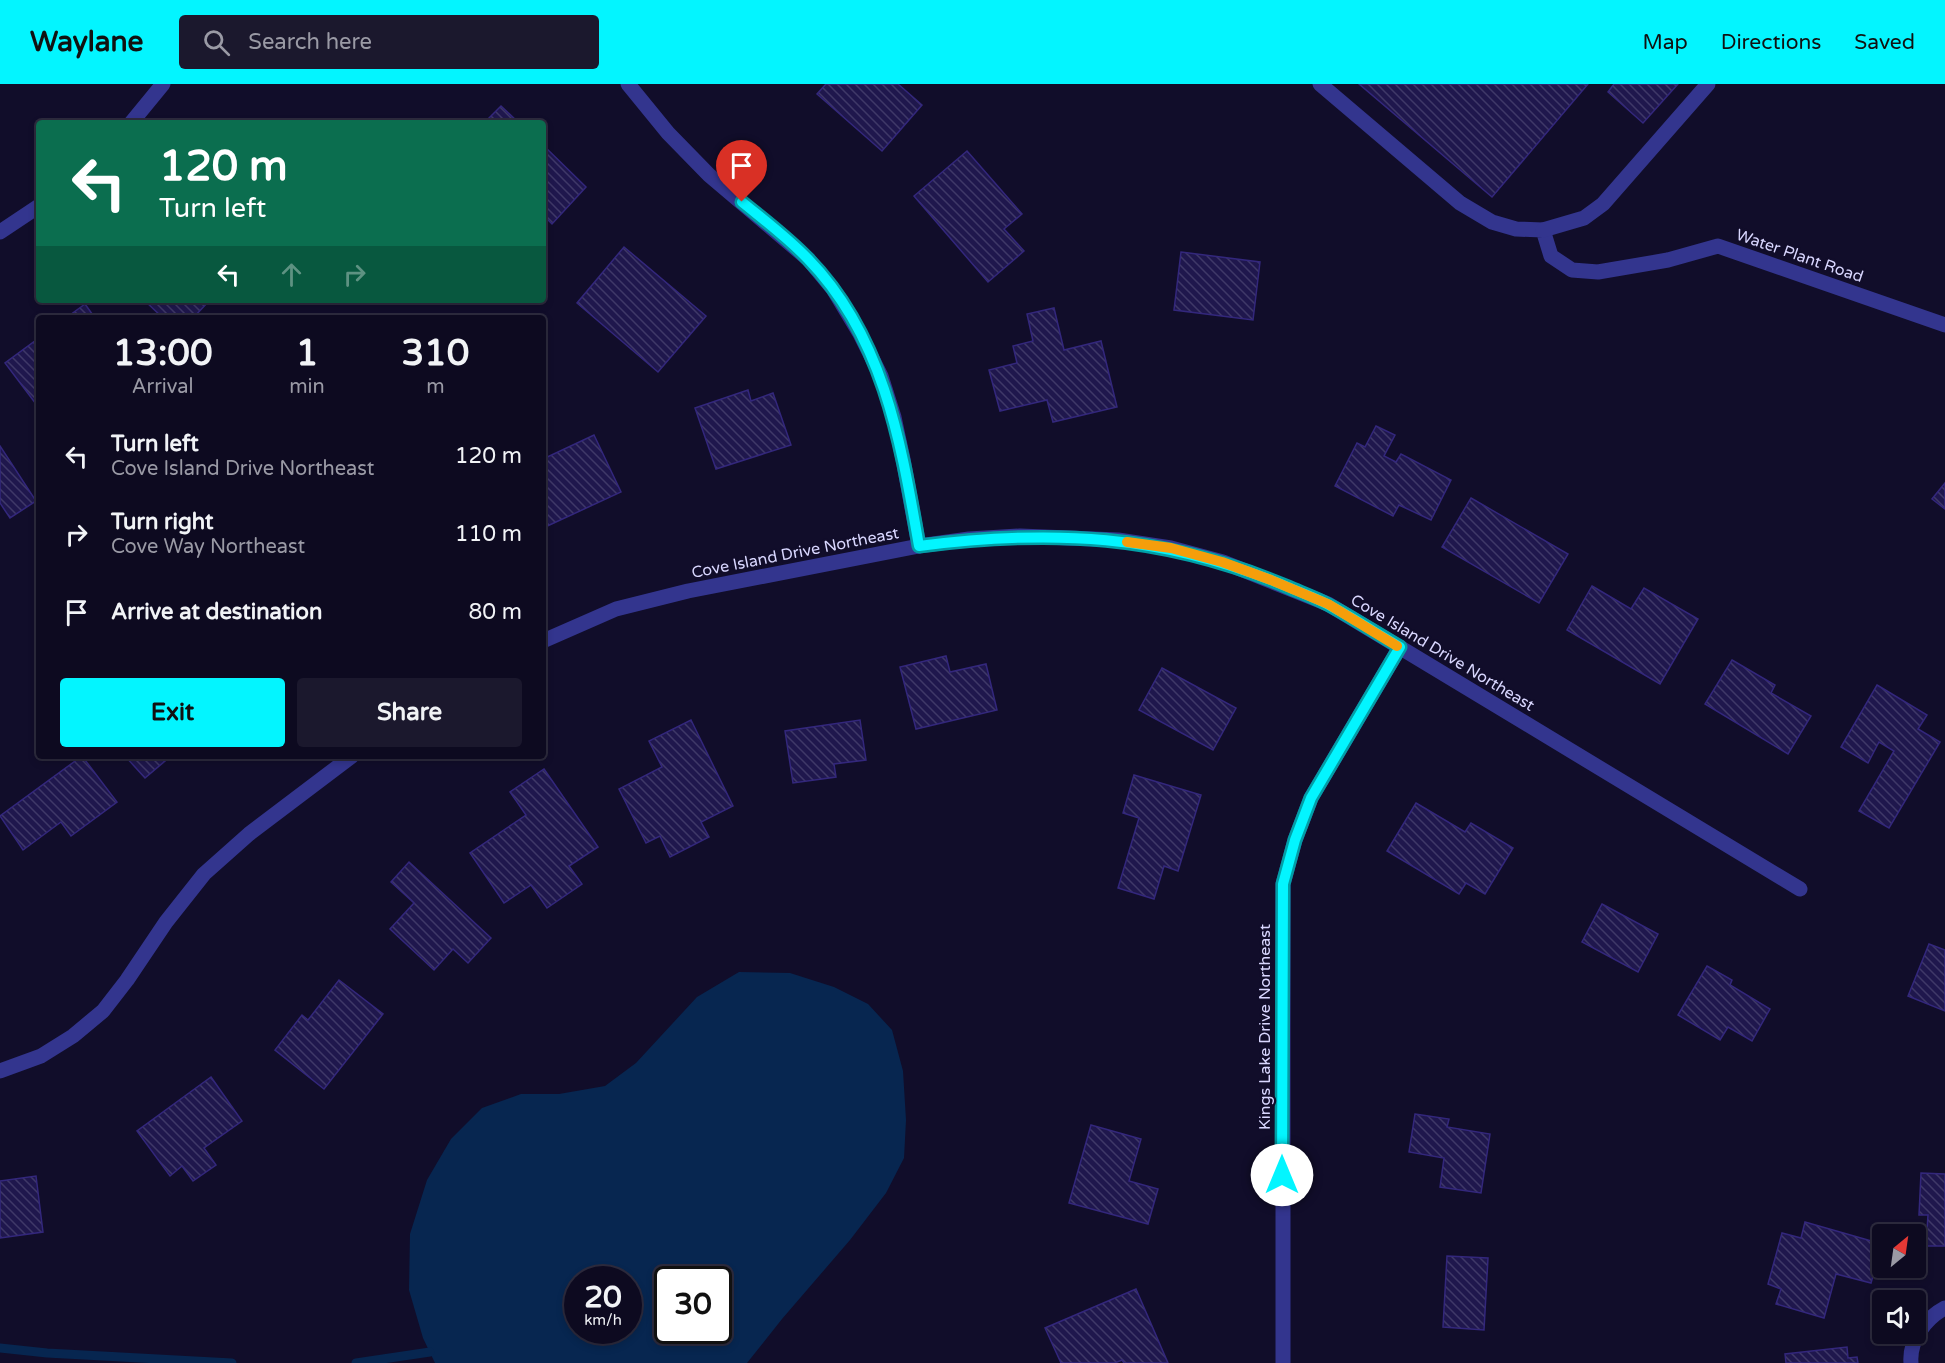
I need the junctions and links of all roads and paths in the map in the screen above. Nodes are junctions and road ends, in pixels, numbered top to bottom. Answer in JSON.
{"nodes":[{"id":1,"x":163,"y":84,"type":"edge"},
{"id":2,"x":628,"y":84,"type":"edge"},
{"id":3,"x":1320,"y":84,"type":"edge"},
{"id":4,"x":1708,"y":84,"type":"edge"},
{"id":5,"x":133,"y":120,"type":"edge"},
{"id":6,"x":36,"y":208,"type":"edge"},
{"id":7,"x":1543,"y":230,"type":"junction"},
{"id":8,"x":0,"y":232,"type":"edge"},
{"id":9,"x":1945,"y":325,"type":"edge"},
{"id":10,"x":919,"y":546,"type":"junction"},
{"id":11,"x":546,"y":641,"type":"edge"},
{"id":12,"x":1400,"y":647,"type":"junction"},
{"id":13,"x":348,"y":759,"type":"edge"},
{"id":14,"x":1800,"y":889,"type":"dead end"},
{"id":15,"x":0,"y":1071,"type":"edge"},
{"id":16,"x":1945,"y":1308,"type":"edge"},
{"id":17,"x":1283,"y":1363,"type":"edge"},
{"id":18,"x":1911,"y":1363,"type":"edge"}],
"edges":[{"from":1,"to":5,"type":"street"},
{"from":2,"to":10,"type":"street"},
{"from":3,"to":7,"type":"street"},
{"from":4,"to":7,"type":"street"},
{"from":6,"to":8,"type":"street"},
{"from":7,"to":9,"type":"street","name":"Water Plant Road"},
{"from":10,"to":11,"type":"street","name":"Cove Island Drive Northeast"},
{"from":10,"to":12,"type":"street","name":"Cove Island Drive Northeast"},
{"from":12,"to":14,"type":"street","name":"Cove Island Drive Northeast"},
{"from":12,"to":17,"type":"street","name":"Kings Lake Drive Northeast"},
{"from":13,"to":15,"type":"street"},
{"from":16,"to":18,"type":"street"}]}
